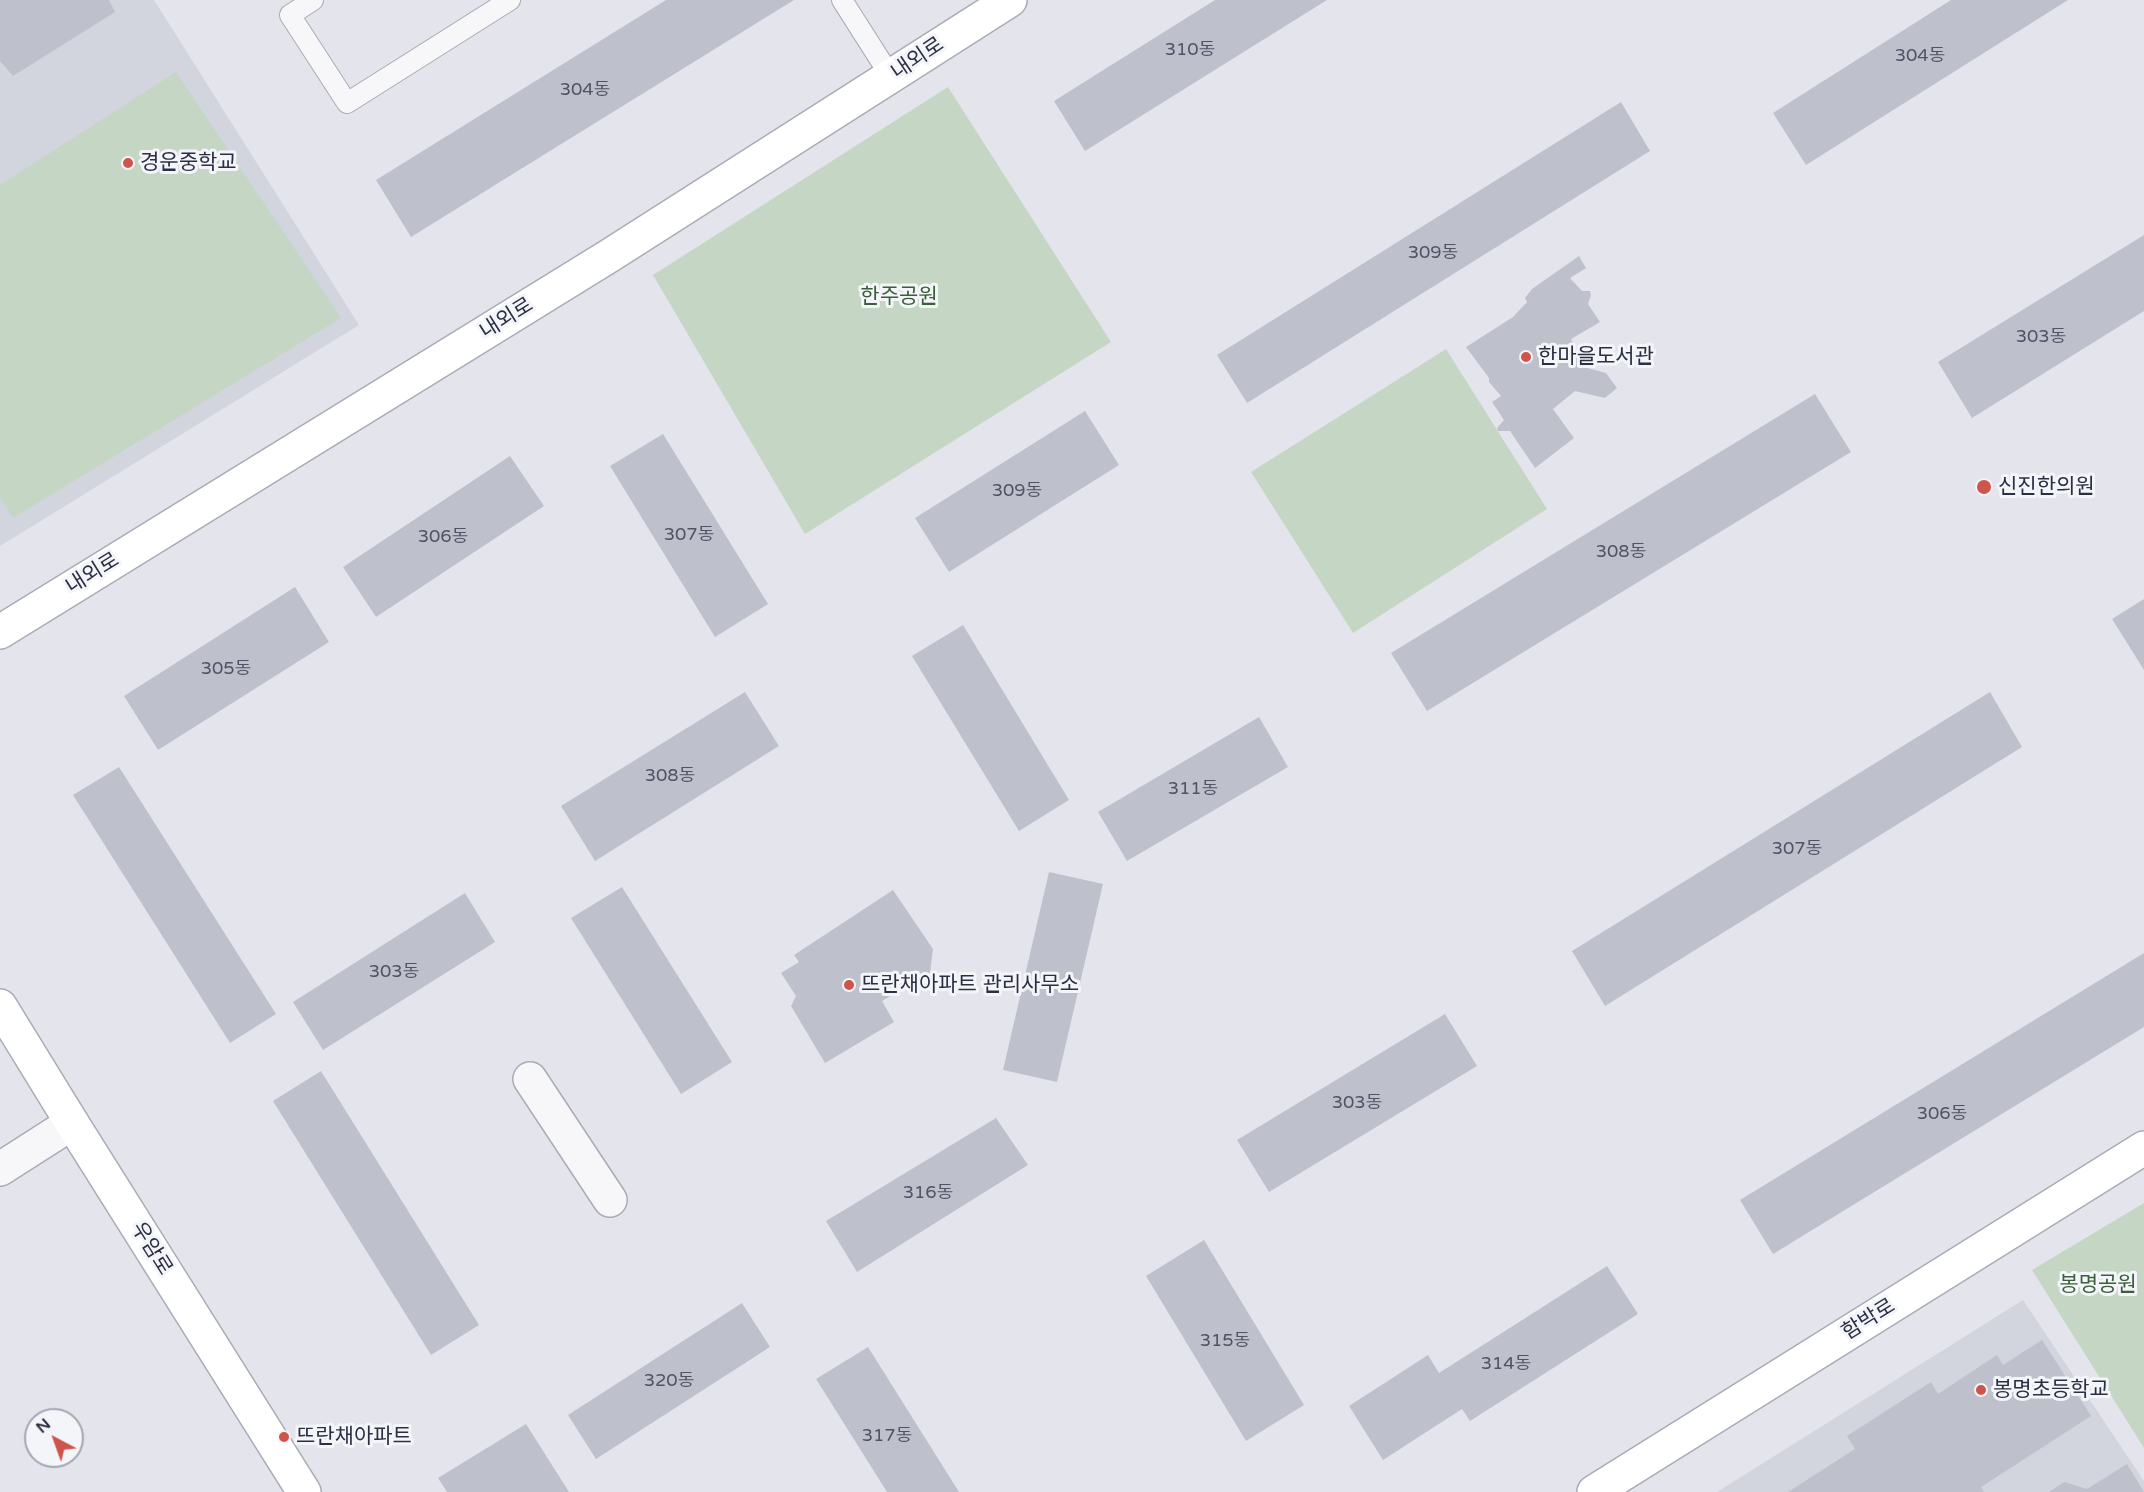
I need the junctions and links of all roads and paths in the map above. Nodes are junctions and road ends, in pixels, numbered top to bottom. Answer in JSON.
{"nodes":[{"id":1,"x":314,"y":0,"type":"edge"},
{"id":2,"x":510,"y":0,"type":"edge"},
{"id":3,"x":842,"y":0,"type":"edge"},
{"id":4,"x":1010,"y":0,"type":"edge"},
{"id":5,"x":891,"y":77,"type":"junction"},
{"id":6,"x":0,"y":632,"type":"edge"},
{"id":7,"x":0,"y":1006,"type":"edge"},
{"id":8,"x":530,"y":1079,"type":"dead end"},
{"id":9,"x":72,"y":1123,"type":"junction"},
{"id":10,"x":2144,"y":1149,"type":"edge"},
{"id":11,"x":0,"y":1169,"type":"edge"},
{"id":12,"x":610,"y":1200,"type":"dead end"},
{"id":13,"x":304,"y":1492,"type":"edge"},
{"id":14,"x":1594,"y":1492,"type":"edge"}],
"edges":[{"from":1,"to":2,"type":"lane"},
{"from":3,"to":5,"type":"lane"},
{"from":4,"to":5,"type":"street","name":"내외로"},
{"from":5,"to":6,"type":"street","name":"내외로"},
{"from":7,"to":9,"type":"street","name":"우암로"},
{"from":8,"to":12,"type":"street"},
{"from":9,"to":11,"type":"street"},
{"from":9,"to":13,"type":"street","name":"우암로"},
{"from":10,"to":14,"type":"street","name":"함박로"}]}
